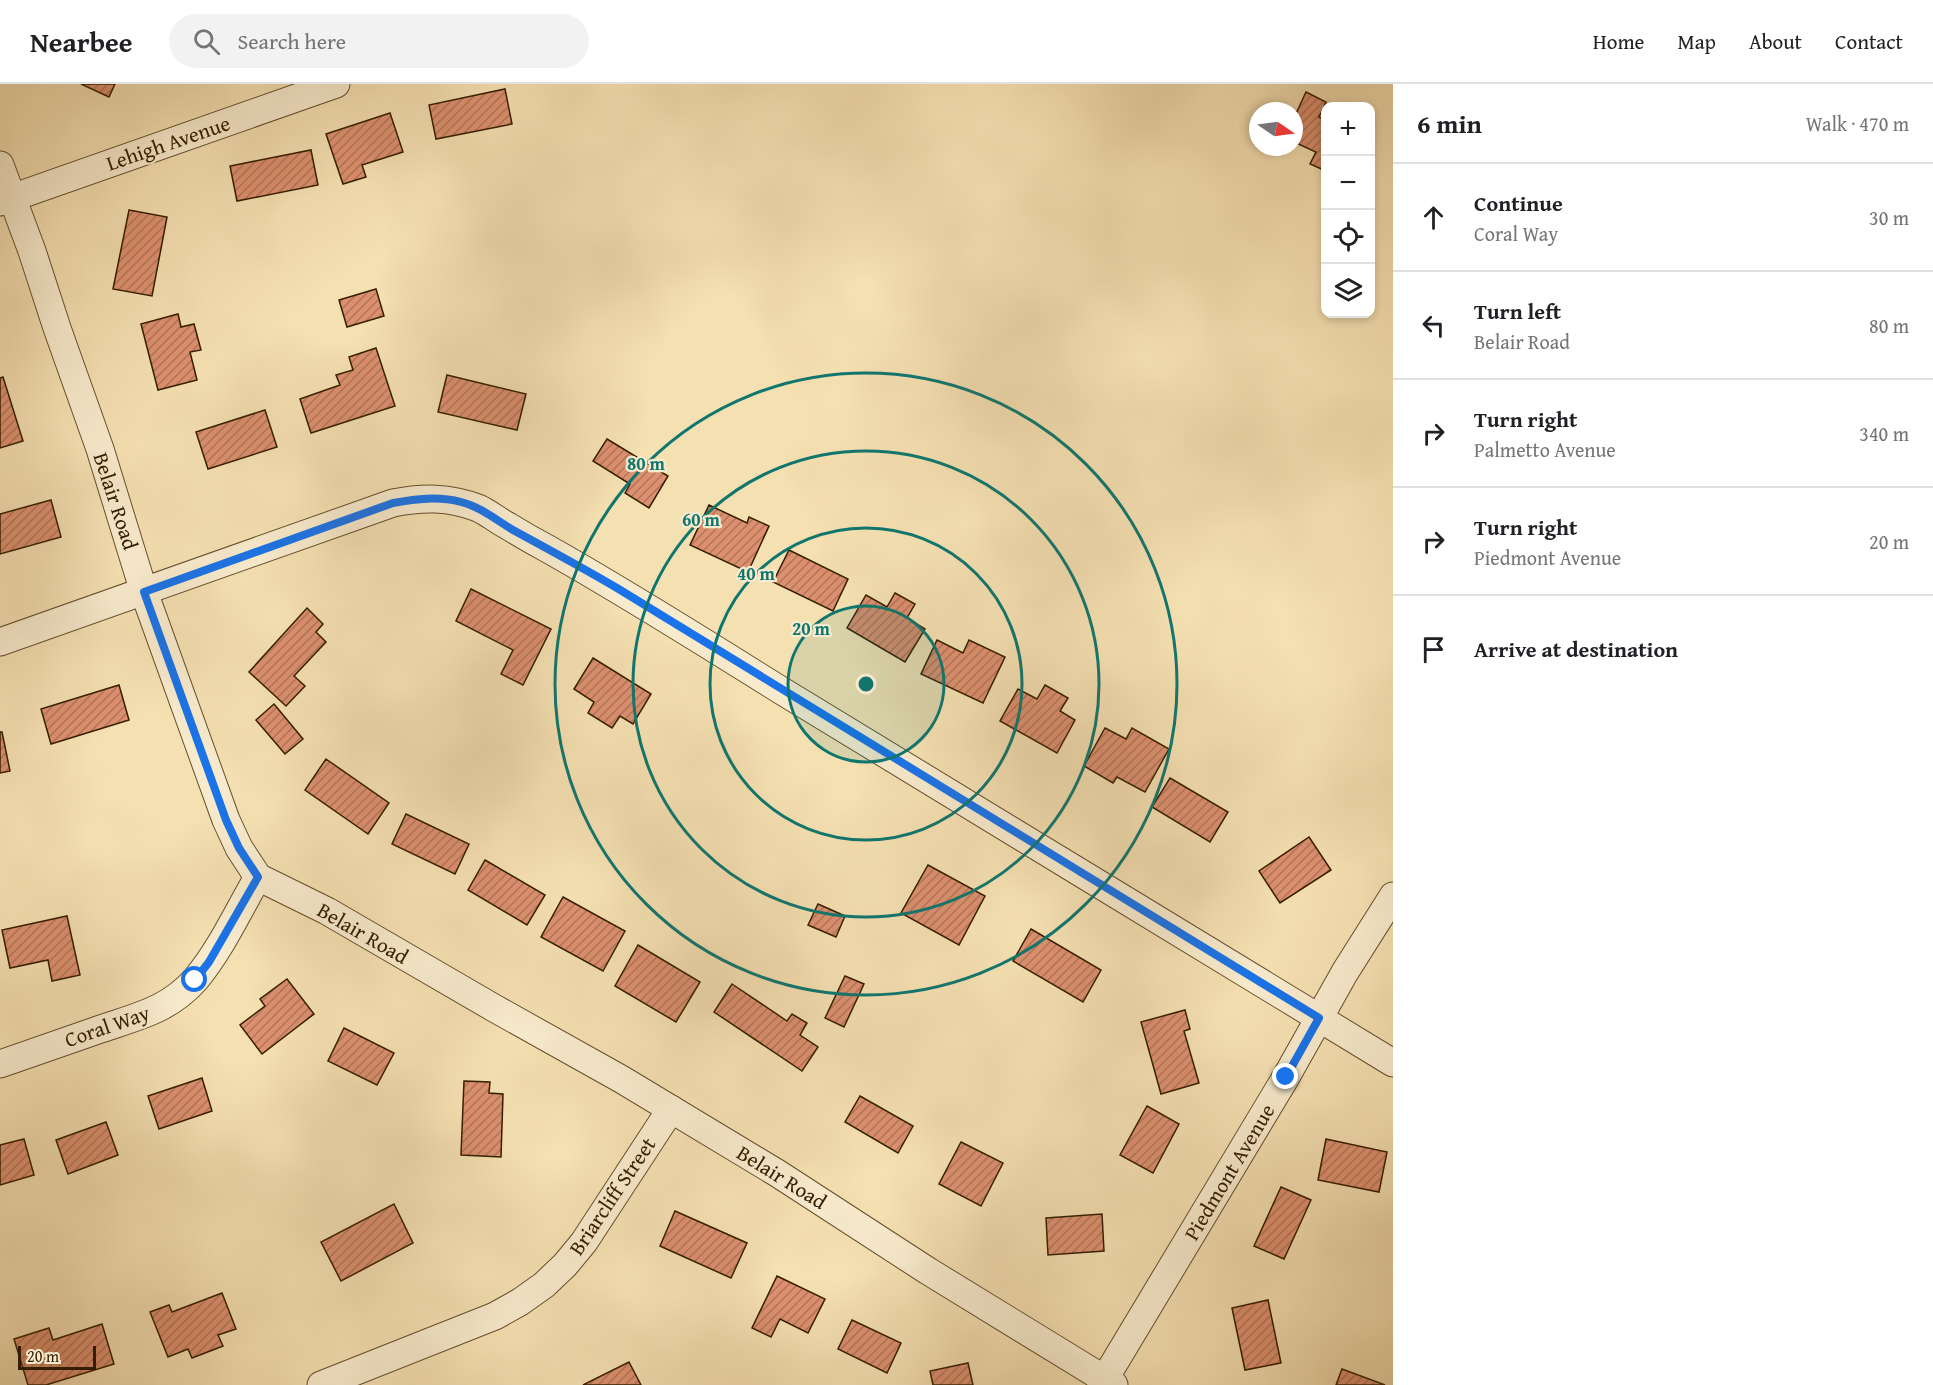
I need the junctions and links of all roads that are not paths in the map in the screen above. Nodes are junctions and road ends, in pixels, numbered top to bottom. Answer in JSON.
{"nodes":[{"id":1,"x":280,"y":84,"type":"edge"},
{"id":2,"x":336,"y":84,"type":"edge"},
{"id":3,"x":266,"y":109,"type":"junction"},
{"id":4,"x":0,"y":165,"type":"edge"},
{"id":5,"x":6,"y":200,"type":"edge"},
{"id":6,"x":144,"y":592,"type":"junction"},
{"id":7,"x":0,"y":642,"type":"edge"},
{"id":8,"x":258,"y":877,"type":"junction"},
{"id":9,"x":1393,"y":896,"type":"edge"},
{"id":10,"x":1319,"y":1018,"type":"junction"},
{"id":11,"x":1393,"y":1063,"type":"edge"},
{"id":12,"x":0,"y":1064,"type":"edge"},
{"id":13,"x":671,"y":1109,"type":"junction"},
{"id":14,"x":1107,"y":1383,"type":"edge"},
{"id":15,"x":321,"y":1385,"type":"edge"}],
"edges":[{"from":1,"to":3,"type":"street"},
{"from":2,"to":3,"type":"street","name":"Lehigh Avenue"},
{"from":3,"to":5,"type":"street","name":"Lehigh Avenue"},
{"from":4,"to":5,"type":"street","name":"Belair Road"},
{"from":5,"to":6,"type":"street","name":"Belair Road"},
{"from":6,"to":7,"type":"street"},
{"from":6,"to":8,"type":"street","name":"Belair Road"},
{"from":6,"to":10,"type":"street"},
{"from":8,"to":12,"type":"street","name":"Coral Way"},
{"from":8,"to":13,"type":"street","name":"Belair Road"},
{"from":9,"to":10,"type":"street","name":"Piedmont Avenue"},
{"from":10,"to":11,"type":"street"},
{"from":10,"to":14,"type":"street","name":"Piedmont Avenue"},
{"from":13,"to":14,"type":"street","name":"Belair Road"},
{"from":13,"to":15,"type":"street","name":"Briarcliff Street"}]}
